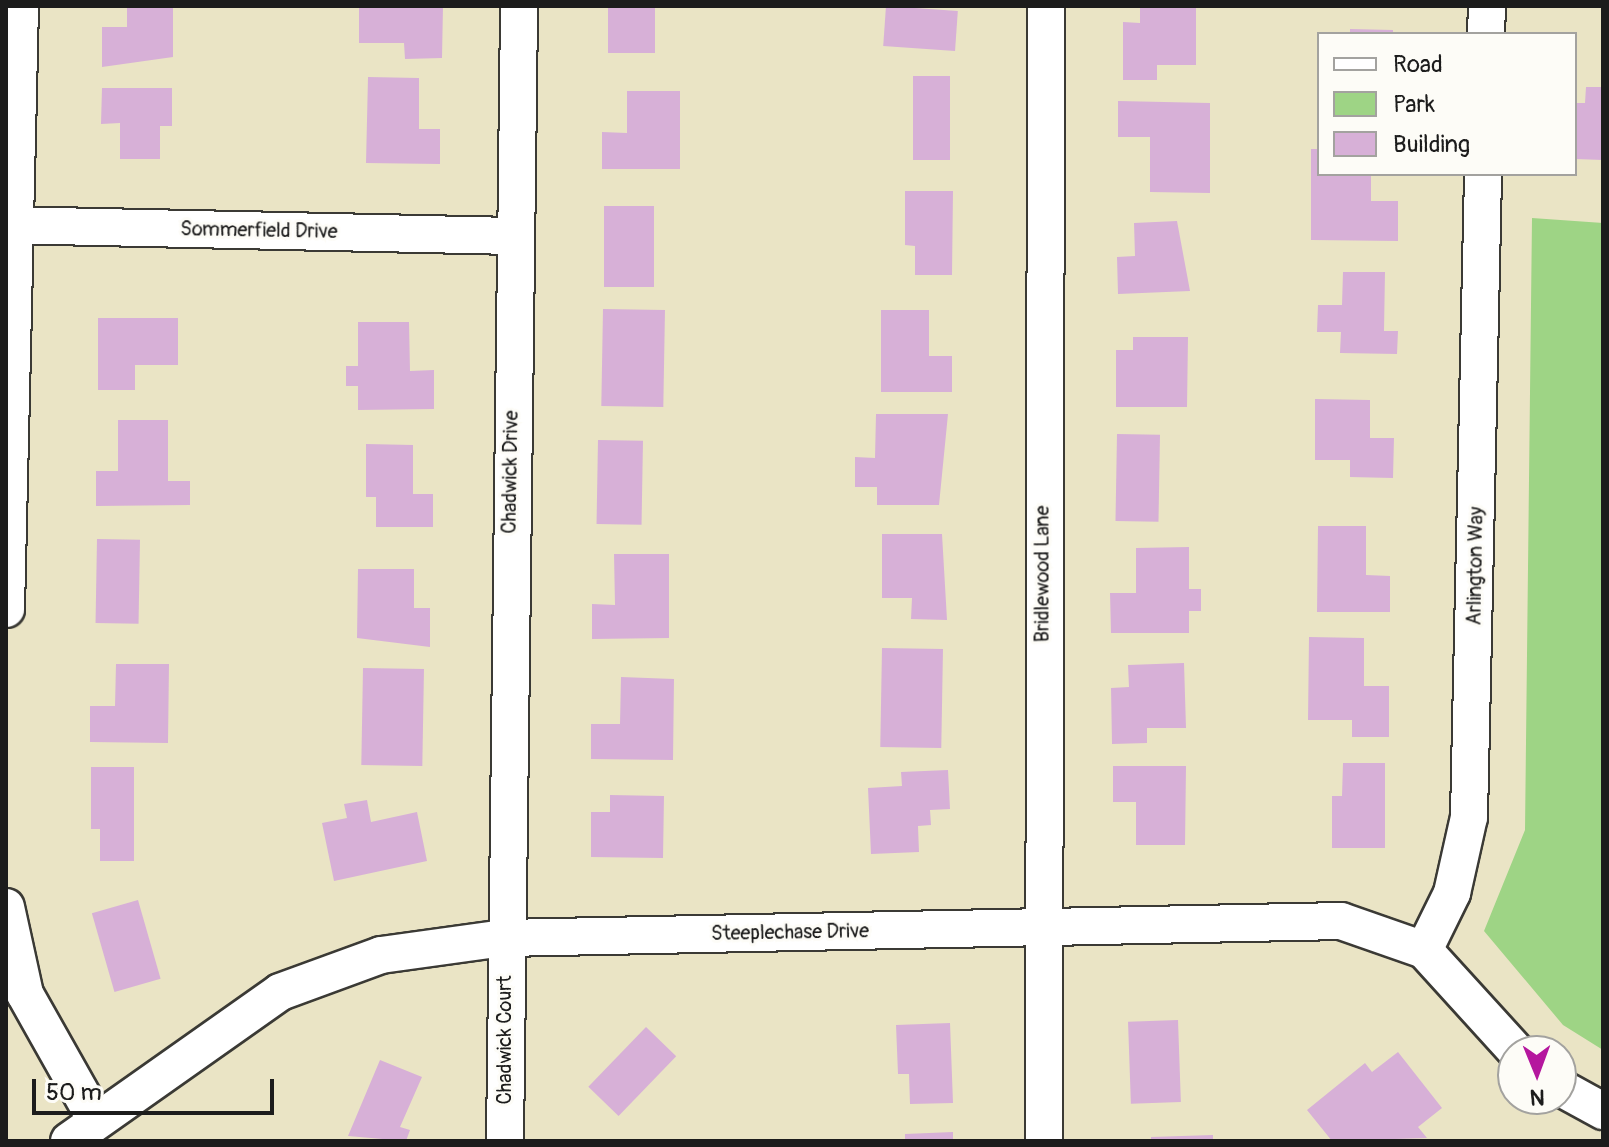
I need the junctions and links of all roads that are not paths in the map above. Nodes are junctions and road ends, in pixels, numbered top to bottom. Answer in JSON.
{"nodes":[{"id":1,"x":20,"y":6,"type":"edge"},
{"id":2,"x":519,"y":6,"type":"edge"},
{"id":3,"x":1046,"y":6,"type":"edge"},
{"id":4,"x":1487,"y":6,"type":"edge"},
{"id":5,"x":1486,"y":32,"type":"edge"},
{"id":6,"x":1483,"y":176,"type":"edge"},
{"id":7,"x":10,"y":225,"type":"edge"},
{"id":8,"x":513,"y":236,"type":"junction"},
{"id":9,"x":6,"y":609,"type":"edge"},
{"id":10,"x":6,"y":907,"type":"edge"},
{"id":11,"x":1040,"y":924,"type":"junction"},
{"id":12,"x":504,"y":938,"type":"junction"},
{"id":13,"x":1424,"y":950,"type":"junction"},
{"id":14,"x":1501,"y":1035,"type":"edge"},
{"id":15,"x":1577,"y":1097,"type":"edge"},
{"id":16,"x":1603,"y":1111,"type":"edge"},
{"id":17,"x":83,"y":1130,"type":"edge"},
{"id":18,"x":505,"y":1141,"type":"edge"},
{"id":19,"x":1044,"y":1141,"type":"edge"}],
"edges":[{"from":1,"to":7,"type":"street"},
{"from":2,"to":8,"type":"street","name":"Chadwick Drive"},
{"from":3,"to":11,"type":"street","name":"Bridlewood Lane"},
{"from":4,"to":5,"type":"street"},
{"from":6,"to":13,"type":"street","name":"Arlington Way"},
{"from":7,"to":8,"type":"street","name":"Sommerfield Drive"},
{"from":7,"to":9,"type":"street"},
{"from":8,"to":12,"type":"street","name":"Chadwick Drive"},
{"from":10,"to":17,"type":"street"},
{"from":11,"to":12,"type":"street","name":"Steeplechase Drive"},
{"from":11,"to":13,"type":"street","name":"Steeplechase Drive"},
{"from":11,"to":19,"type":"street","name":"Bridlewood Lane"},
{"from":12,"to":17,"type":"street","name":"Steeplechase Drive"},
{"from":12,"to":18,"type":"street","name":"Chadwick Court"},
{"from":13,"to":14,"type":"street","name":"Steeplechase Drive"},
{"from":15,"to":16,"type":"street"}]}
